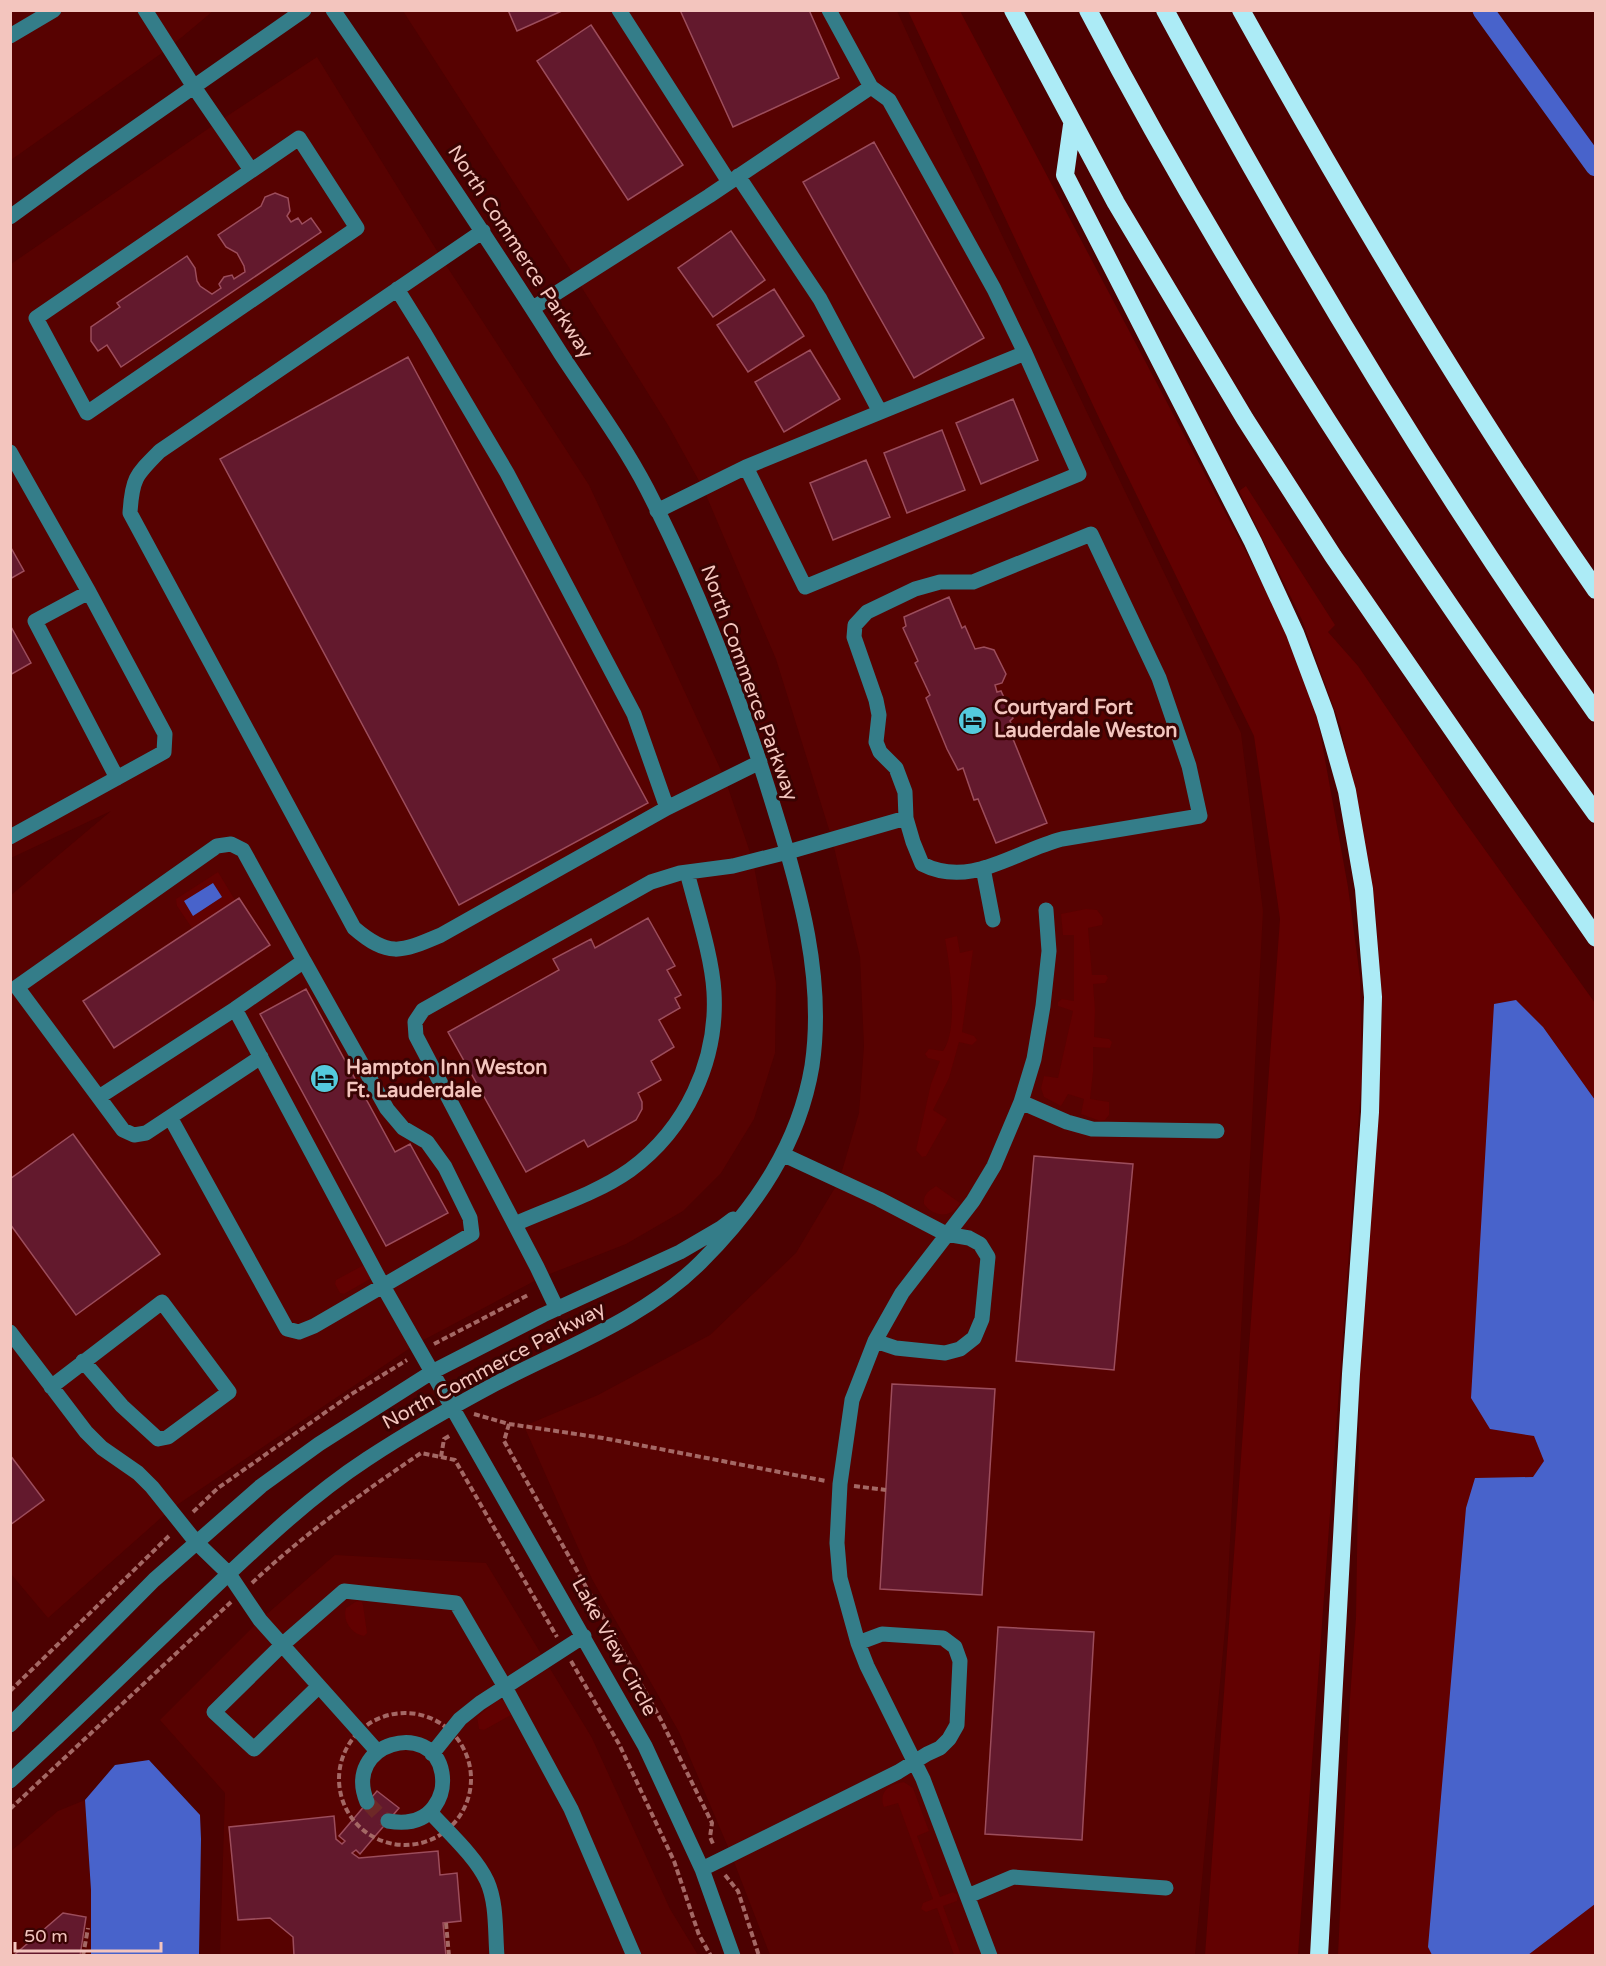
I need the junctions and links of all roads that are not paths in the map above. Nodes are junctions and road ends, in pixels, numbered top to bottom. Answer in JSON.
{"nodes":[{"id":1,"x":54,"y":10,"type":"edge"},
{"id":2,"x":145,"y":10,"type":"edge"},
{"id":3,"x":304,"y":10,"type":"edge"},
{"id":4,"x":333,"y":10,"type":"edge"},
{"id":5,"x":619,"y":10,"type":"edge"},
{"id":6,"x":829,"y":10,"type":"edge"},
{"id":7,"x":1013,"y":10,"type":"edge"},
{"id":8,"x":1088,"y":10,"type":"edge"},
{"id":9,"x":1165,"y":10,"type":"edge"},
{"id":10,"x":1241,"y":10,"type":"edge"},
{"id":11,"x":10,"y":36,"type":"edge"},
{"id":12,"x":194,"y":87,"type":"junction"},
{"id":13,"x":871,"y":87,"type":"junction"},
{"id":14,"x":1072,"y":124,"type":"junction"},
{"id":15,"x":251,"y":170,"type":"junction"},
{"id":16,"x":733,"y":179,"type":"junction"},
{"id":17,"x":10,"y":218,"type":"edge"},
{"id":18,"x":483,"y":231,"type":"junction"},
{"id":19,"x":397,"y":289,"type":"junction"},
{"id":20,"x":532,"y":308,"type":"junction"},
{"id":21,"x":1025,"y":353,"type":"junction"},
{"id":22,"x":880,"y":412,"type":"junction"},
{"id":23,"x":10,"y":452,"type":"edge"},
{"id":24,"x":746,"y":467,"type":"junction"},
{"id":25,"x":657,"y":511,"type":"junction"},
{"id":26,"x":1596,"y":590,"type":"edge"},
{"id":27,"x":89,"y":592,"type":"junction"},
{"id":28,"x":1596,"y":712,"type":"edge"},
{"id":29,"x":760,"y":762,"type":"junction"},
{"id":30,"x":117,"y":778,"type":"junction"},
{"id":31,"x":667,"y":808,"type":"junction"},
{"id":32,"x":1596,"y":814,"type":"edge"},
{"id":33,"x":906,"y":818,"type":"junction"},
{"id":34,"x":10,"y":837,"type":"edge"},
{"id":35,"x":788,"y":852,"type":"junction"},
{"id":36,"x":983,"y":868,"type":"junction"},
{"id":37,"x":687,"y":872,"type":"junction"},
{"id":38,"x":1046,"y":910,"type":"dead end"},
{"id":39,"x":993,"y":920,"type":"dead end"},
{"id":40,"x":1596,"y":938,"type":"edge"},
{"id":41,"x":304,"y":961,"type":"junction"},
{"id":42,"x":235,"y":1009,"type":"junction"},
{"id":43,"x":261,"y":1057,"type":"junction"},
{"id":44,"x":99,"y":1097,"type":"junction"},
{"id":45,"x":1021,"y":1102,"type":"junction"},
{"id":46,"x":170,"y":1117,"type":"junction"},
{"id":47,"x":1217,"y":1131,"type":"dead end"},
{"id":48,"x":784,"y":1155,"type":"junction"},
{"id":49,"x":754,"y":1201,"type":"junction"},
{"id":50,"x":515,"y":1224,"type":"junction"},
{"id":51,"x":946,"y":1234,"type":"junction"},
{"id":52,"x":383,"y":1286,"type":"junction"},
{"id":53,"x":557,"y":1309,"type":"junction"},
{"id":54,"x":10,"y":1332,"type":"edge"},
{"id":55,"x":875,"y":1341,"type":"junction"},
{"id":56,"x":83,"y":1361,"type":"junction"},
{"id":57,"x":432,"y":1372,"type":"junction"},
{"id":58,"x":51,"y":1387,"type":"junction"},
{"id":59,"x":453,"y":1408,"type":"junction"},
{"id":60,"x":196,"y":1542,"type":"junction"},
{"id":61,"x":228,"y":1574,"type":"junction"},
{"id":62,"x":584,"y":1636,"type":"junction"},
{"id":63,"x":858,"y":1643,"type":"junction"},
{"id":64,"x":282,"y":1645,"type":"junction"},
{"id":65,"x":318,"y":1687,"type":"junction"},
{"id":66,"x":505,"y":1687,"type":"junction"},
{"id":67,"x":10,"y":1725,"type":"edge"},
{"id":68,"x":377,"y":1752,"type":"junction"},
{"id":69,"x":432,"y":1754,"type":"junction"},
{"id":70,"x":914,"y":1762,"type":"junction"},
{"id":71,"x":10,"y":1781,"type":"edge"},
{"id":72,"x":367,"y":1802,"type":"tunnel mouth"},
{"id":73,"x":430,"y":1812,"type":"junction"},
{"id":74,"x":388,"y":1821,"type":"dead end"},
{"id":75,"x":702,"y":1869,"type":"junction"},
{"id":76,"x":1166,"y":1888,"type":"dead end"},
{"id":77,"x":968,"y":1896,"type":"junction"},
{"id":78,"x":497,"y":1956,"type":"edge"},
{"id":79,"x":634,"y":1956,"type":"edge"},
{"id":80,"x":733,"y":1956,"type":"edge"},
{"id":81,"x":990,"y":1956,"type":"edge"},
{"id":82,"x":1319,"y":1956,"type":"edge"}],
"edges":[{"from":1,"to":11,"type":"street"},
{"from":2,"to":12,"type":"street"},
{"from":3,"to":12,"type":"street"},
{"from":4,"to":18,"type":"street","name":"North Commerce Parkway"},
{"from":5,"to":16,"type":"street"},
{"from":6,"to":13,"type":"street"},
{"from":7,"to":14,"type":"highway"},
{"from":8,"to":32,"type":"highway"},
{"from":9,"to":28,"type":"highway"},
{"from":10,"to":26,"type":"highway"},
{"from":12,"to":15,"type":"street"},
{"from":12,"to":17,"type":"street"},
{"from":13,"to":16,"type":"street"},
{"from":13,"to":21,"type":"street"},
{"from":14,"to":40,"type":"highway"},
{"from":14,"to":82,"type":"highway"},
{"from":15,"to":15,"type":"street"},
{"from":16,"to":20,"type":"street"},
{"from":16,"to":22,"type":"street"},
{"from":18,"to":19,"type":"street"},
{"from":18,"to":20,"type":"street","name":"North Commerce Parkway"},
{"from":19,"to":31,"type":"street"},
{"from":19,"to":31,"type":"street"},
{"from":20,"to":25,"type":"street","name":"North Commerce Parkway"},
{"from":21,"to":22,"type":"street"},
{"from":21,"to":24,"type":"street"},
{"from":22,"to":24,"type":"street"},
{"from":23,"to":27,"type":"street"},
{"from":24,"to":25,"type":"street"},
{"from":25,"to":29,"type":"street","name":"North Commerce Parkway"},
{"from":27,"to":30,"type":"street"},
{"from":27,"to":30,"type":"street"},
{"from":29,"to":31,"type":"street"},
{"from":29,"to":35,"type":"street","name":"North Commerce Parkway"},
{"from":30,"to":34,"type":"street"},
{"from":33,"to":35,"type":"street"},
{"from":33,"to":36,"type":"street"},
{"from":33,"to":36,"type":"street"},
{"from":35,"to":37,"type":"street"},
{"from":35,"to":48,"type":"street","name":"North Commerce Parkway"},
{"from":36,"to":39,"type":"street"},
{"from":37,"to":50,"type":"street"},
{"from":37,"to":50,"type":"street"},
{"from":38,"to":45,"type":"street"},
{"from":41,"to":42,"type":"street"},
{"from":41,"to":44,"type":"street"},
{"from":41,"to":52,"type":"street"},
{"from":42,"to":43,"type":"street","name":"Lake View Circle"},
{"from":42,"to":44,"type":"street"},
{"from":43,"to":46,"type":"street"},
{"from":43,"to":52,"type":"street","name":"Lake View Circle"},
{"from":44,"to":46,"type":"street"},
{"from":45,"to":47,"type":"street"},
{"from":45,"to":51,"type":"street"},
{"from":46,"to":52,"type":"street"},
{"from":48,"to":49,"type":"street","name":"North Commerce Parkway"},
{"from":48,"to":51,"type":"street"},
{"from":49,"to":53,"type":"street","name":"North Commerce Parkway"},
{"from":49,"to":59,"type":"street","name":"North Commerce Parkway"},
{"from":50,"to":53,"type":"street"},
{"from":51,"to":55,"type":"street"},
{"from":51,"to":55,"type":"street"},
{"from":52,"to":57,"type":"street","name":"Lake View Circle"},
{"from":53,"to":57,"type":"street","name":"North Commerce Parkway"},
{"from":54,"to":58,"type":"street"},
{"from":55,"to":63,"type":"street"},
{"from":56,"to":56,"type":"street"},
{"from":56,"to":58,"type":"street"},
{"from":57,"to":59,"type":"street","name":"Lake View Circle"},
{"from":57,"to":60,"type":"street","name":"North Commerce Parkway"},
{"from":58,"to":60,"type":"street"},
{"from":59,"to":61,"type":"street","name":"North Commerce Parkway"},
{"from":59,"to":62,"type":"street","name":"Lake View Circle"},
{"from":60,"to":61,"type":"street"},
{"from":60,"to":67,"type":"street","name":"North Commerce Parkway"},
{"from":61,"to":64,"type":"street"},
{"from":61,"to":71,"type":"street","name":"North Commerce Parkway"},
{"from":62,"to":66,"type":"street"},
{"from":62,"to":75,"type":"street","name":"Lake View Circle"},
{"from":63,"to":70,"type":"street"},
{"from":63,"to":70,"type":"street"},
{"from":64,"to":65,"type":"street"},
{"from":64,"to":65,"type":"street"},
{"from":64,"to":66,"type":"street"},
{"from":65,"to":68,"type":"street"},
{"from":66,"to":69,"type":"street"},
{"from":66,"to":79,"type":"street"},
{"from":68,"to":69,"type":"street"},
{"from":68,"to":72,"type":"street"},
{"from":69,"to":73,"type":"street"},
{"from":70,"to":75,"type":"street"},
{"from":70,"to":77,"type":"street"},
{"from":73,"to":74,"type":"street"},
{"from":73,"to":78,"type":"street"},
{"from":75,"to":80,"type":"street","name":"Lake View Circle"},
{"from":76,"to":77,"type":"street"},
{"from":77,"to":81,"type":"street"}]}
